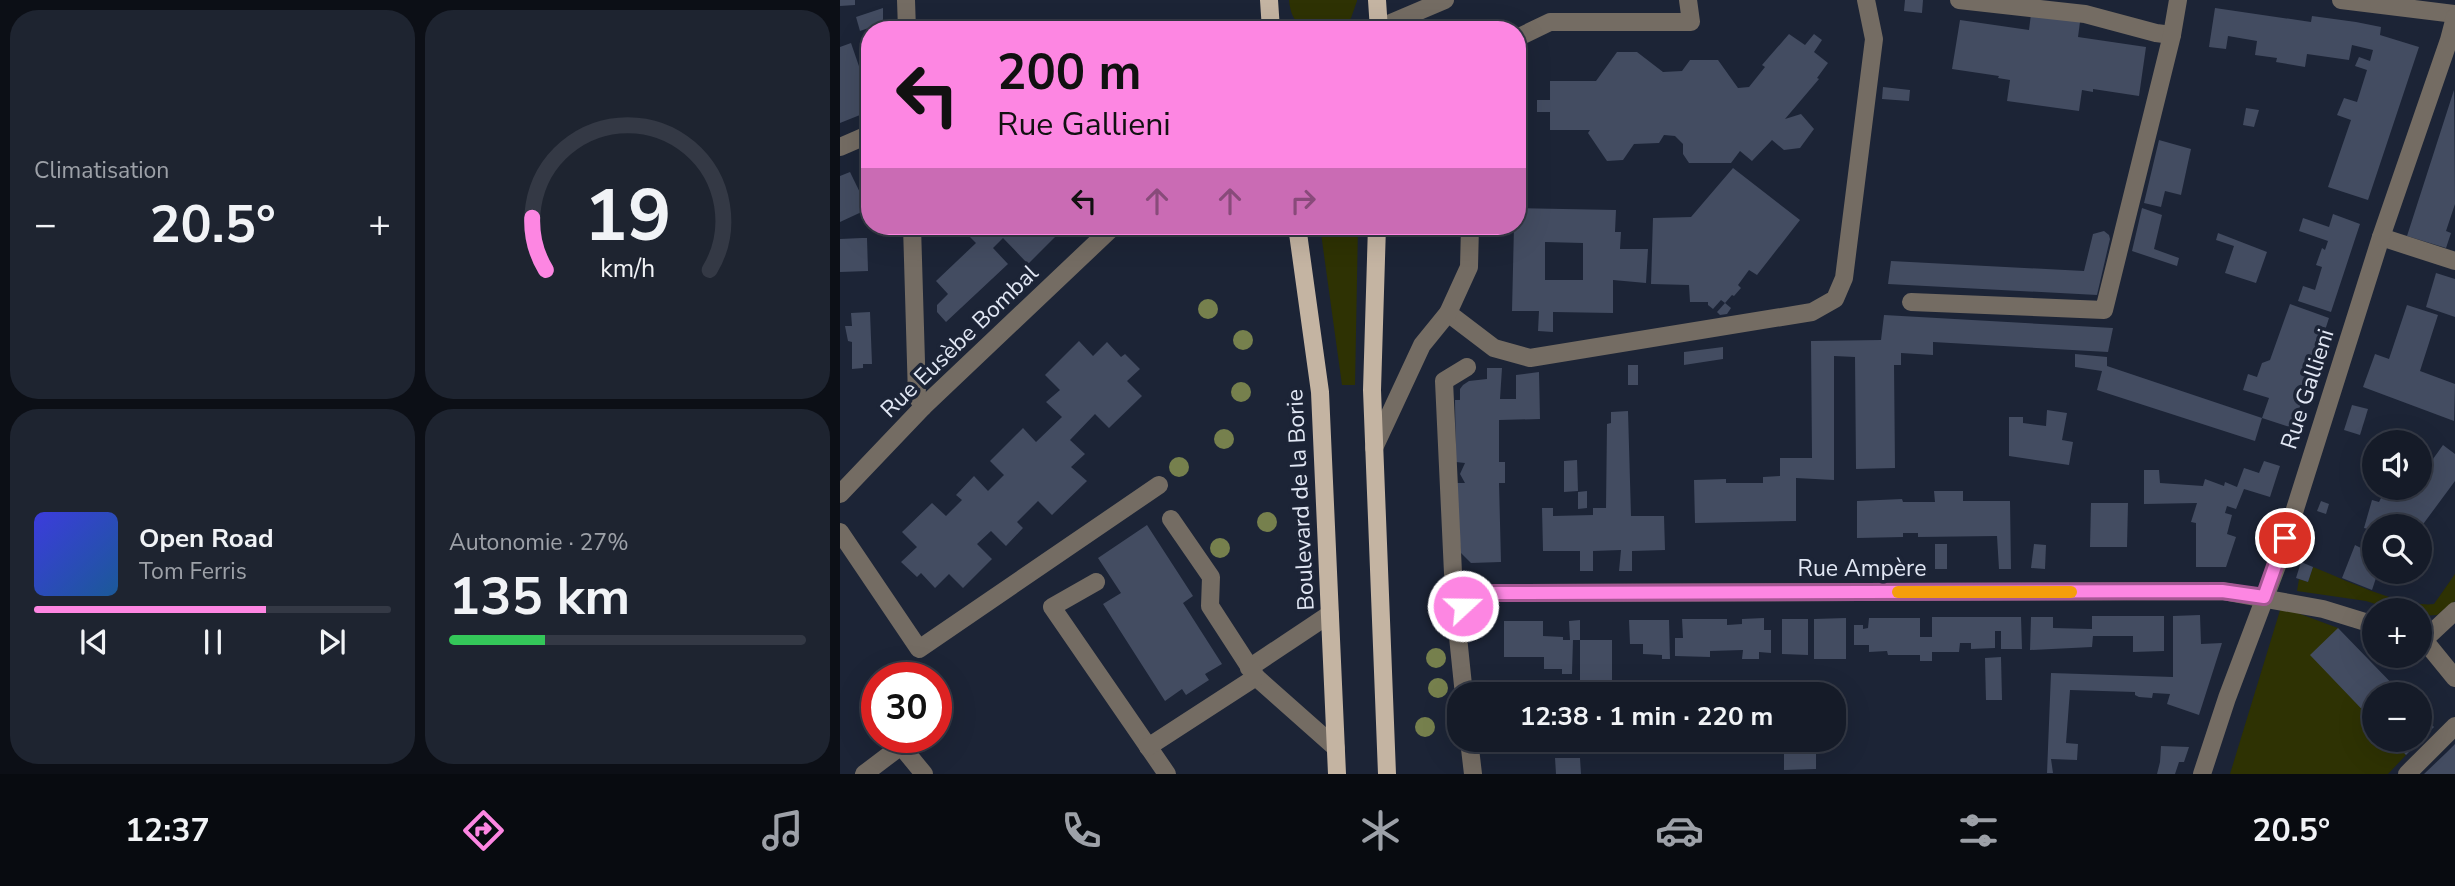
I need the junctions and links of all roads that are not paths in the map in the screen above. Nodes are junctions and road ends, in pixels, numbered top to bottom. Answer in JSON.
{"nodes":[{"id":1,"x":906,"y":0,"type":"edge"},
{"id":2,"x":1269,"y":0,"type":"edge"},
{"id":3,"x":1377,"y":0,"type":"edge"},
{"id":4,"x":1445,"y":0,"type":"edge"},
{"id":5,"x":1688,"y":0,"type":"edge"},
{"id":6,"x":1866,"y":0,"type":"edge"},
{"id":7,"x":1959,"y":0,"type":"edge"},
{"id":8,"x":2178,"y":0,"type":"edge"},
{"id":9,"x":2341,"y":0,"type":"edge"},
{"id":10,"x":2448,"y":0,"type":"edge"},
{"id":11,"x":2377,"y":2,"type":"edge"},
{"id":12,"x":2455,"y":15,"type":"edge"},
{"id":13,"x":907,"y":21,"type":"edge"},
{"id":14,"x":1270,"y":21,"type":"edge"},
{"id":15,"x":1378,"y":21,"type":"edge"},
{"id":16,"x":1396,"y":21,"type":"edge"},
{"id":17,"x":1526,"y":34,"type":"edge"},
{"id":18,"x":2172,"y":35,"type":"junction"},
{"id":19,"x":861,"y":138,"type":"edge"},
{"id":20,"x":840,"y":147,"type":"edge"},
{"id":21,"x":912,"y":235,"type":"edge"},
{"id":22,"x":1105,"y":235,"type":"edge"},
{"id":23,"x":1298,"y":235,"type":"edge"},
{"id":24,"x":1377,"y":235,"type":"edge"},
{"id":25,"x":1470,"y":235,"type":"edge"},
{"id":26,"x":2381,"y":237,"type":"junction"},
{"id":27,"x":2455,"y":261,"type":"edge"},
{"id":28,"x":1911,"y":302,"type":"dead end"},
{"id":29,"x":1448,"y":313,"type":"junction"},
{"id":30,"x":1467,"y":366,"type":"dead end"},
{"id":31,"x":923,"y":407,"type":"junction"},
{"id":32,"x":1374,"y":448,"type":"junction"},
{"id":33,"x":1159,"y":485,"type":"dead end"},
{"id":34,"x":840,"y":494,"type":"edge"},
{"id":35,"x":1171,"y":519,"type":"dead end"},
{"id":36,"x":840,"y":532,"type":"edge"},
{"id":37,"x":1096,"y":582,"type":"dead end"},
{"id":38,"x":2264,"y":597,"type":"junction"},
{"id":39,"x":1463,"y":606,"type":"junction"},
{"id":40,"x":2455,"y":611,"type":"edge"},
{"id":41,"x":1330,"y":614,"type":"junction"},
{"id":42,"x":2362,"y":621,"type":"edge"},
{"id":43,"x":2432,"y":631,"type":"edge"},
{"id":44,"x":2432,"y":651,"type":"edge"},
{"id":45,"x":1253,"y":673,"type":"junction"},
{"id":46,"x":2455,"y":678,"type":"edge"},
{"id":47,"x":1463,"y":682,"type":"edge"},
{"id":48,"x":2455,"y":726,"type":"edge"},
{"id":49,"x":1148,"y":747,"type":"junction"},
{"id":50,"x":1336,"y":748,"type":"junction"},
{"id":51,"x":1470,"y":752,"type":"edge"},
{"id":52,"x":864,"y":774,"type":"edge"},
{"id":53,"x":924,"y":774,"type":"edge"},
{"id":54,"x":1167,"y":774,"type":"edge"},
{"id":55,"x":1337,"y":774,"type":"edge"},
{"id":56,"x":1387,"y":774,"type":"edge"},
{"id":57,"x":1473,"y":774,"type":"edge"},
{"id":58,"x":2202,"y":774,"type":"edge"},
{"id":59,"x":2407,"y":774,"type":"edge"}],
"edges":[{"from":1,"to":13,"type":"street"},
{"from":2,"to":14,"type":"main road"},
{"from":3,"to":15,"type":"main road"},
{"from":4,"to":16,"type":"street"},
{"from":5,"to":17,"type":"street"},
{"from":6,"to":29,"type":"street"},
{"from":7,"to":18,"type":"street"},
{"from":8,"to":18,"type":"street"},
{"from":9,"to":11,"type":"street"},
{"from":10,"to":12,"type":"street"},
{"from":11,"to":12,"type":"street"},
{"from":12,"to":26,"type":"street","name":"Rue Gallieni"},
{"from":18,"to":28,"type":"street"},
{"from":19,"to":20,"type":"street"},
{"from":21,"to":31,"type":"street"},
{"from":22,"to":31,"type":"street","name":"Rue Eusèbe Bombal"},
{"from":23,"to":41,"type":"main road","name":"Boulevard de la Borie"},
{"from":24,"to":32,"type":"main road"},
{"from":25,"to":29,"type":"street"},
{"from":26,"to":27,"type":"street"},
{"from":26,"to":38,"type":"street","name":"Rue Gallieni"},
{"from":29,"to":32,"type":"street"},
{"from":30,"to":39,"type":"street"},
{"from":31,"to":34,"type":"street","name":"Rue Eusèbe Bombal"},
{"from":32,"to":56,"type":"main road"},
{"from":33,"to":36,"type":"street"},
{"from":35,"to":45,"type":"street"},
{"from":37,"to":49,"type":"street"},
{"from":38,"to":39,"type":"street","name":"Rue Ampère"},
{"from":38,"to":42,"type":"street","name":"Rue Ampère"},
{"from":38,"to":58,"type":"street","name":"Rue Gallieni"},
{"from":39,"to":47,"type":"street"},
{"from":40,"to":43,"type":"street"},
{"from":41,"to":45,"type":"street"},
{"from":41,"to":50,"type":"main road","name":"Boulevard de la Borie"},
{"from":44,"to":46,"type":"street"},
{"from":45,"to":49,"type":"street"},
{"from":45,"to":50,"type":"street"},
{"from":48,"to":59,"type":"street"},
{"from":49,"to":54,"type":"street"},
{"from":50,"to":55,"type":"main road","name":"Boulevard de la Borie"},
{"from":51,"to":57,"type":"street"},
{"from":52,"to":53,"type":"street"}]}
